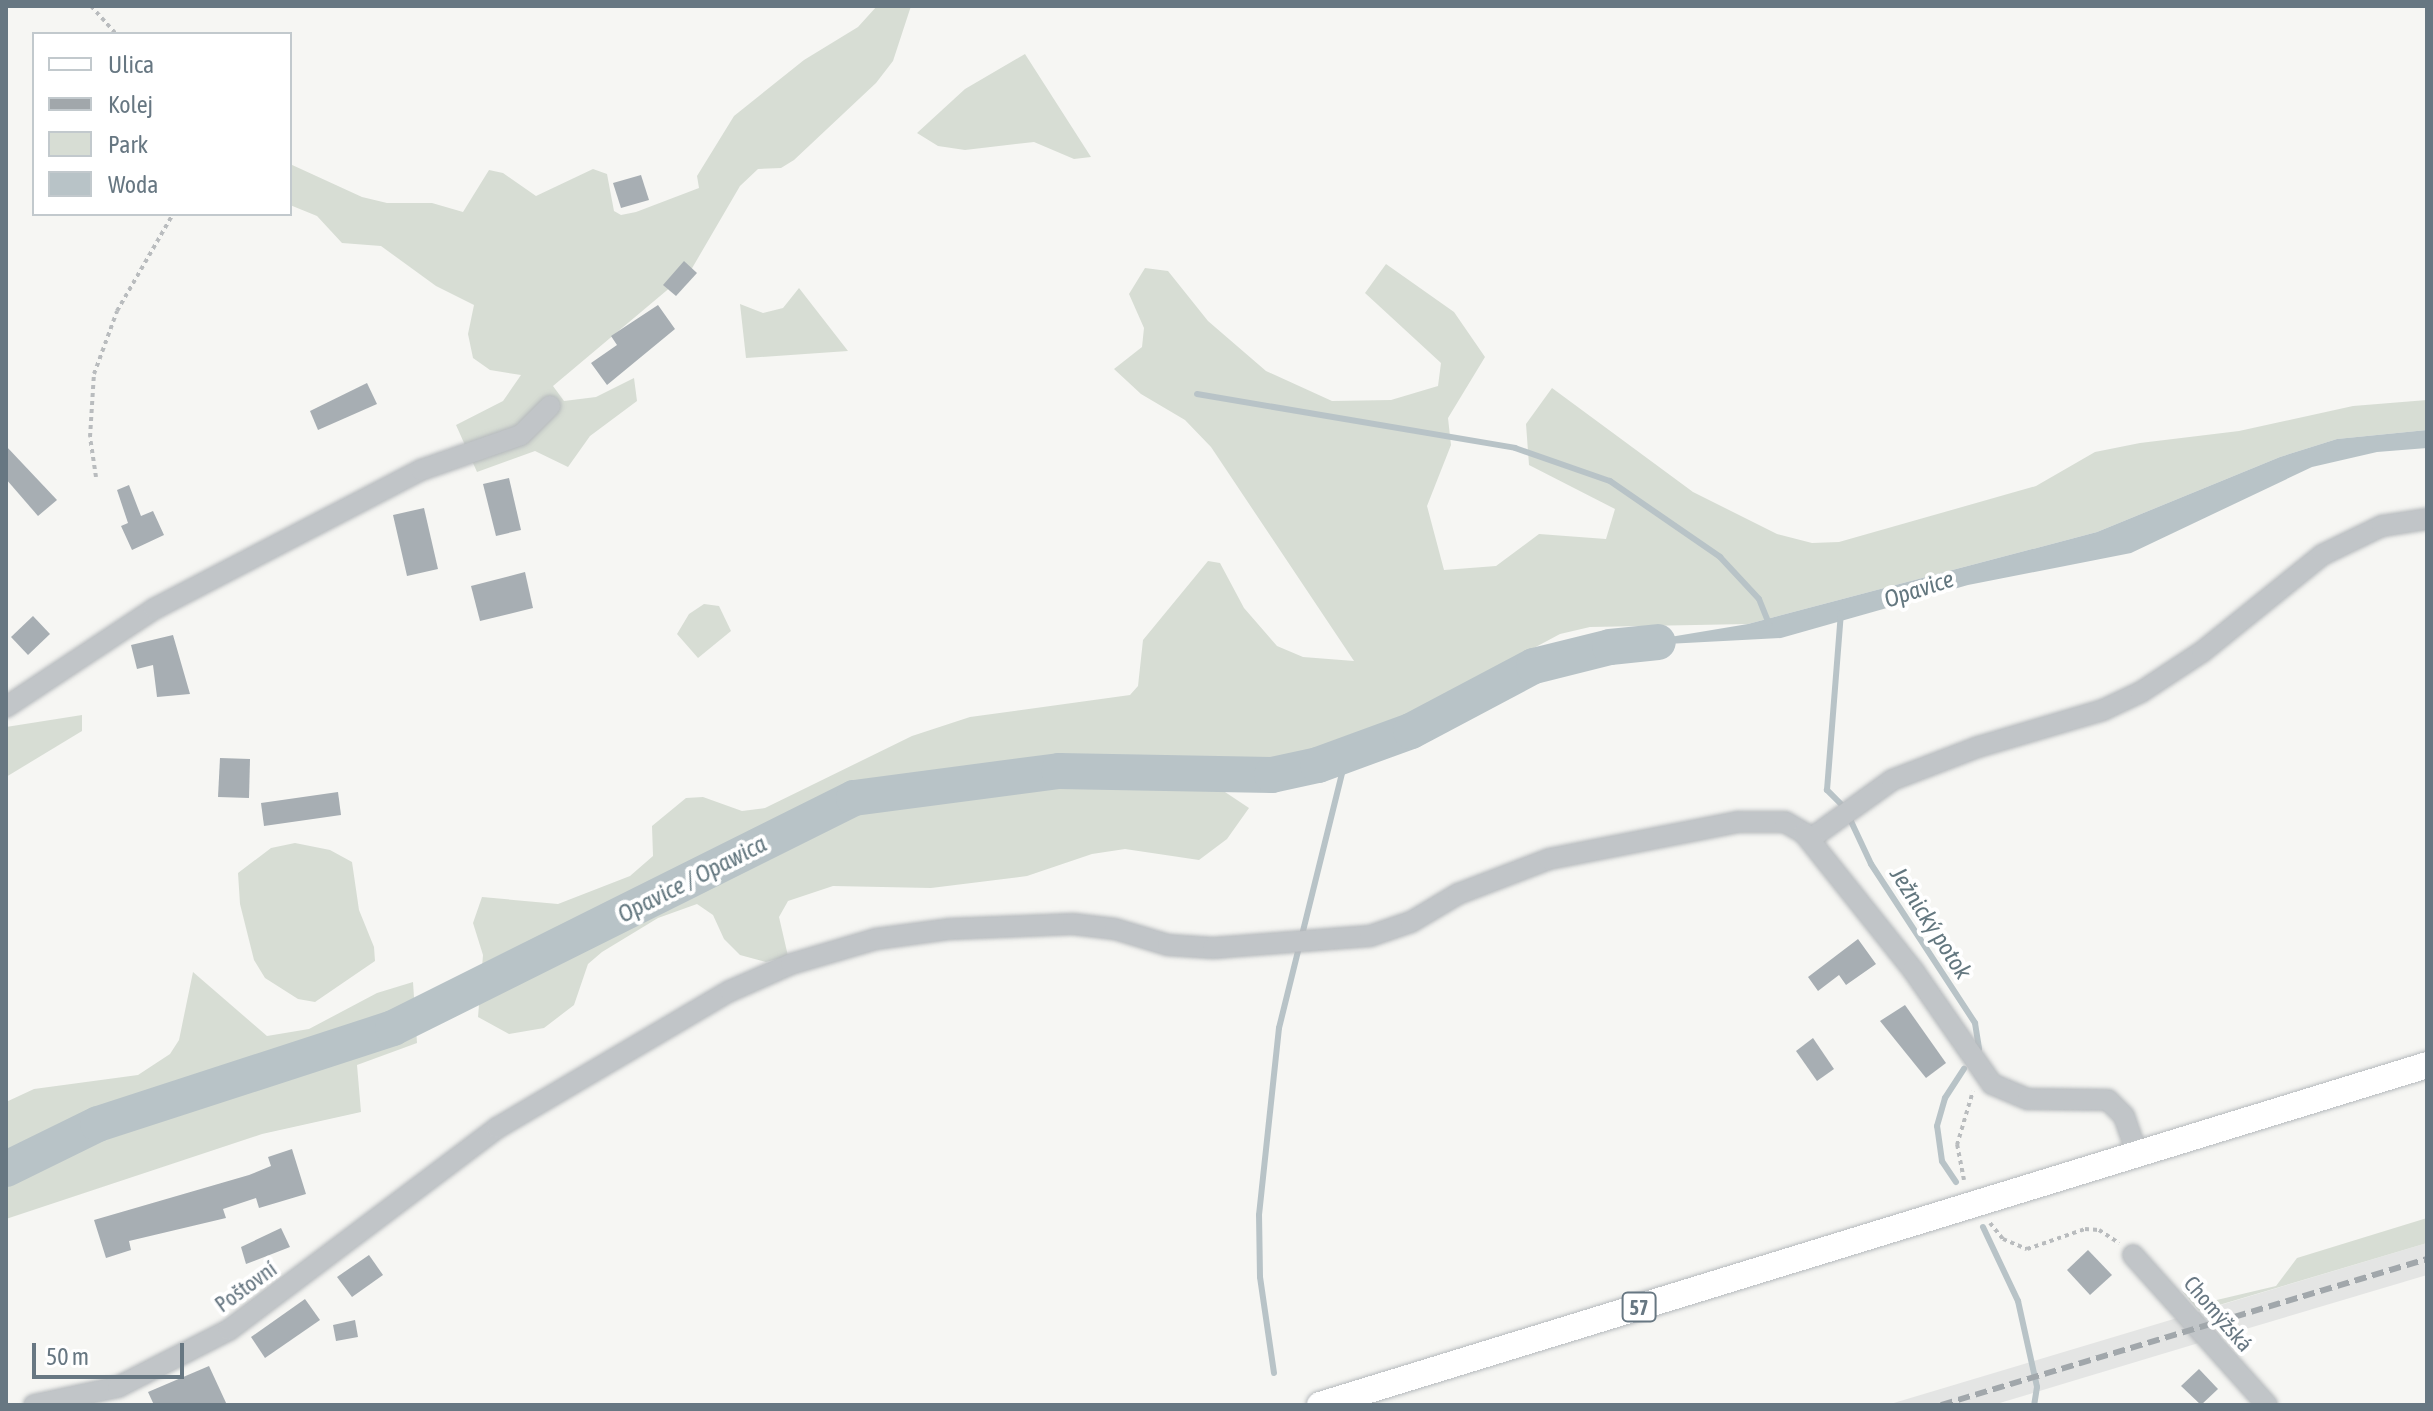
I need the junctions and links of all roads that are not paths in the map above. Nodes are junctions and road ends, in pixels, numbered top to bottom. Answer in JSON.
{"nodes":[{"id":1,"x":550,"y":406,"type":"dead end"},
{"id":2,"x":2427,"y":519,"type":"edge"},
{"id":3,"x":6,"y":707,"type":"edge"},
{"id":4,"x":1810,"y":839,"type":"junction"},
{"id":5,"x":2427,"y":1065,"type":"edge"},
{"id":6,"x":2137,"y":1154,"type":"junction"},
{"id":7,"x":2133,"y":1255,"type":"road end"},
{"id":8,"x":34,"y":1405,"type":"edge"},
{"id":9,"x":1320,"y":1405,"type":"edge"},
{"id":10,"x":2267,"y":1405,"type":"edge"}],
"edges":[{"from":1,"to":3,"type":"street"},
{"from":2,"to":4,"type":"street"},
{"from":4,"to":6,"type":"street"},
{"from":4,"to":8,"type":"street","name":"Poštovní"},
{"from":5,"to":6,"type":"main road","number":"57"},
{"from":6,"to":9,"type":"main road","number":"57"},
{"from":7,"to":10,"type":"street","name":"Chomýžská"}]}
